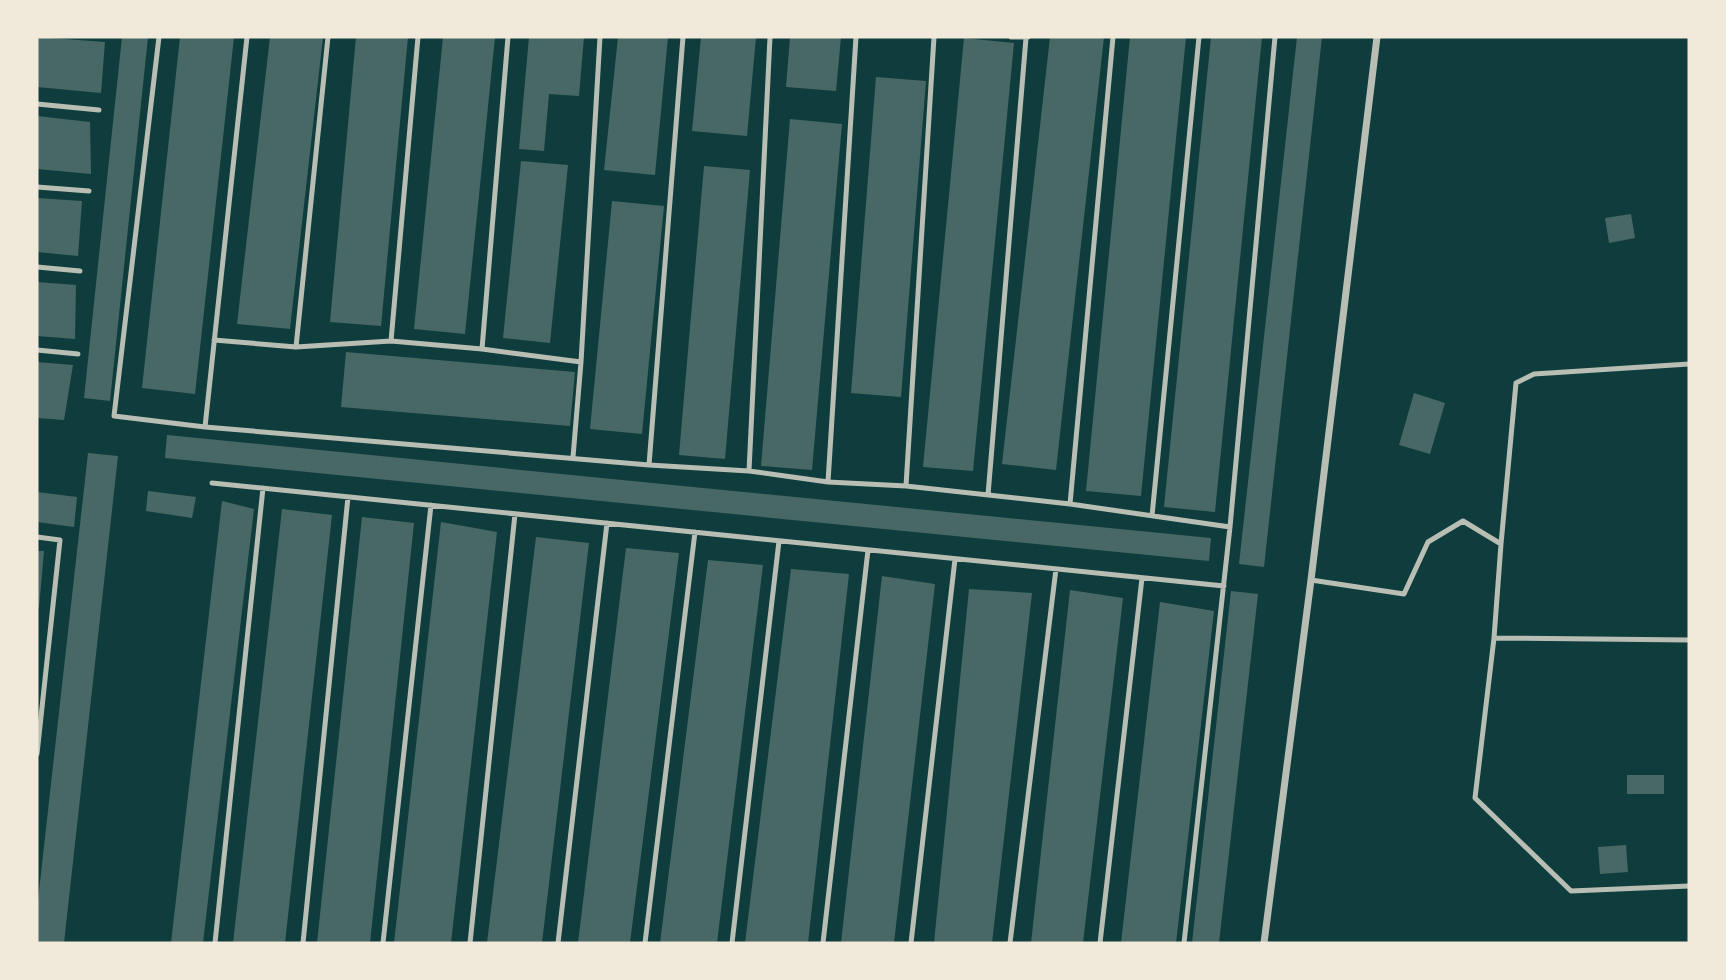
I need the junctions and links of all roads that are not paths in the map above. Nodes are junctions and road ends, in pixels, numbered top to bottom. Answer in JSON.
{"nodes":[{"id":1,"x":159,"y":37,"type":"edge"},
{"id":2,"x":247,"y":37,"type":"edge"},
{"id":3,"x":328,"y":37,"type":"edge"},
{"id":4,"x":418,"y":37,"type":"edge"},
{"id":5,"x":508,"y":37,"type":"edge"},
{"id":6,"x":600,"y":37,"type":"edge"},
{"id":7,"x":683,"y":37,"type":"edge"},
{"id":8,"x":770,"y":37,"type":"edge"},
{"id":9,"x":856,"y":37,"type":"edge"},
{"id":10,"x":934,"y":37,"type":"edge"},
{"id":11,"x":1011,"y":37,"type":"edge"},
{"id":12,"x":1027,"y":37,"type":"edge"},
{"id":13,"x":1112,"y":37,"type":"edge"},
{"id":14,"x":1199,"y":37,"type":"edge"},
{"id":15,"x":1276,"y":37,"type":"edge"},
{"id":16,"x":1377,"y":37,"type":"edge"},
{"id":17,"x":37,"y":104,"type":"edge"},
{"id":18,"x":99,"y":110,"type":"dead end"},
{"id":19,"x":37,"y":187,"type":"edge"},
{"id":20,"x":89,"y":191,"type":"dead end"},
{"id":21,"x":37,"y":267,"type":"edge"},
{"id":22,"x":80,"y":271,"type":"dead end"},
{"id":23,"x":214,"y":340,"type":"junction"},
{"id":24,"x":391,"y":341,"type":"junction"},
{"id":25,"x":296,"y":347,"type":"junction"},
{"id":26,"x":482,"y":349,"type":"junction"},
{"id":27,"x":37,"y":350,"type":"edge"},
{"id":28,"x":78,"y":354,"type":"dead end"},
{"id":29,"x":581,"y":362,"type":"junction"},
{"id":30,"x":1689,"y":364,"type":"edge"},
{"id":31,"x":205,"y":427,"type":"junction"},
{"id":32,"x":573,"y":457,"type":"junction"},
{"id":33,"x":649,"y":465,"type":"junction"},
{"id":34,"x":749,"y":471,"type":"junction"},
{"id":35,"x":828,"y":482,"type":"junction"},
{"id":36,"x":212,"y":483,"type":"dead end"},
{"id":37,"x":906,"y":486,"type":"junction"},
{"id":38,"x":263,"y":488,"type":"junction"},
{"id":39,"x":988,"y":495,"type":"junction"},
{"id":40,"x":348,"y":497,"type":"junction"},
{"id":41,"x":1070,"y":504,"type":"junction"},
{"id":42,"x":431,"y":505,"type":"junction"},
{"id":43,"x":515,"y":514,"type":"junction"},
{"id":44,"x":1152,"y":516,"type":"junction"},
{"id":45,"x":607,"y":523,"type":"junction"},
{"id":46,"x":1230,"y":527,"type":"junction"},
{"id":47,"x":695,"y":532,"type":"junction"},
{"id":48,"x":37,"y":537,"type":"edge"},
{"id":49,"x":779,"y":541,"type":"junction"},
{"id":50,"x":1501,"y":544,"type":"junction"},
{"id":51,"x":867,"y":550,"type":"junction"},
{"id":52,"x":955,"y":559,"type":"junction"},
{"id":53,"x":1056,"y":569,"type":"junction"},
{"id":54,"x":1142,"y":578,"type":"junction"},
{"id":55,"x":1311,"y":580,"type":"junction"},
{"id":56,"x":1224,"y":586,"type":"junction"},
{"id":57,"x":1494,"y":638,"type":"junction"},
{"id":58,"x":1689,"y":640,"type":"edge"},
{"id":59,"x":37,"y":754,"type":"edge"},
{"id":60,"x":1689,"y":886,"type":"edge"},
{"id":61,"x":215,"y":943,"type":"edge"},
{"id":62,"x":303,"y":943,"type":"edge"},
{"id":63,"x":383,"y":943,"type":"edge"},
{"id":64,"x":470,"y":943,"type":"edge"},
{"id":65,"x":558,"y":943,"type":"edge"},
{"id":66,"x":645,"y":943,"type":"edge"},
{"id":67,"x":732,"y":943,"type":"edge"},
{"id":68,"x":823,"y":943,"type":"edge"},
{"id":69,"x":911,"y":943,"type":"edge"},
{"id":70,"x":1010,"y":943,"type":"edge"},
{"id":71,"x":1100,"y":943,"type":"edge"},
{"id":72,"x":1184,"y":943,"type":"edge"},
{"id":73,"x":1264,"y":943,"type":"edge"}],
"edges":[{"from":1,"to":31,"type":"lane"},
{"from":2,"to":23,"type":"lane"},
{"from":3,"to":25,"type":"lane"},
{"from":4,"to":24,"type":"lane"},
{"from":5,"to":26,"type":"lane"},
{"from":6,"to":29,"type":"lane"},
{"from":7,"to":33,"type":"lane"},
{"from":8,"to":34,"type":"lane"},
{"from":9,"to":35,"type":"lane"},
{"from":10,"to":37,"type":"lane"},
{"from":11,"to":12,"type":"lane"},
{"from":12,"to":39,"type":"lane"},
{"from":13,"to":41,"type":"lane"},
{"from":14,"to":44,"type":"lane"},
{"from":15,"to":46,"type":"lane"},
{"from":16,"to":55,"type":"street"},
{"from":17,"to":18,"type":"lane"},
{"from":19,"to":20,"type":"lane"},
{"from":21,"to":22,"type":"lane"},
{"from":23,"to":25,"type":"lane"},
{"from":23,"to":31,"type":"lane"},
{"from":24,"to":25,"type":"lane"},
{"from":24,"to":26,"type":"lane"},
{"from":26,"to":29,"type":"lane"},
{"from":27,"to":28,"type":"lane"},
{"from":29,"to":32,"type":"lane"},
{"from":30,"to":50,"type":"lane"},
{"from":31,"to":32,"type":"lane"},
{"from":32,"to":33,"type":"lane"},
{"from":33,"to":34,"type":"lane"},
{"from":34,"to":35,"type":"lane"},
{"from":35,"to":37,"type":"lane"},
{"from":36,"to":38,"type":"lane"},
{"from":37,"to":39,"type":"lane"},
{"from":38,"to":40,"type":"lane"},
{"from":38,"to":61,"type":"lane"},
{"from":39,"to":41,"type":"lane"},
{"from":40,"to":42,"type":"lane"},
{"from":40,"to":62,"type":"lane"},
{"from":41,"to":44,"type":"lane"},
{"from":42,"to":43,"type":"lane"},
{"from":42,"to":63,"type":"lane"},
{"from":43,"to":45,"type":"lane"},
{"from":43,"to":64,"type":"lane"},
{"from":44,"to":46,"type":"lane"},
{"from":45,"to":47,"type":"lane"},
{"from":45,"to":65,"type":"lane"},
{"from":46,"to":56,"type":"lane"},
{"from":47,"to":49,"type":"lane"},
{"from":47,"to":66,"type":"lane"},
{"from":48,"to":59,"type":"lane"},
{"from":49,"to":51,"type":"lane"},
{"from":49,"to":67,"type":"lane"},
{"from":50,"to":55,"type":"lane"},
{"from":50,"to":57,"type":"lane"},
{"from":51,"to":52,"type":"lane"},
{"from":51,"to":68,"type":"lane"},
{"from":52,"to":53,"type":"lane"},
{"from":52,"to":69,"type":"lane"},
{"from":53,"to":54,"type":"lane"},
{"from":53,"to":70,"type":"lane"},
{"from":54,"to":56,"type":"lane"},
{"from":54,"to":71,"type":"lane"},
{"from":55,"to":73,"type":"street"},
{"from":56,"to":72,"type":"lane"},
{"from":57,"to":58,"type":"lane"},
{"from":57,"to":60,"type":"lane"}]}
